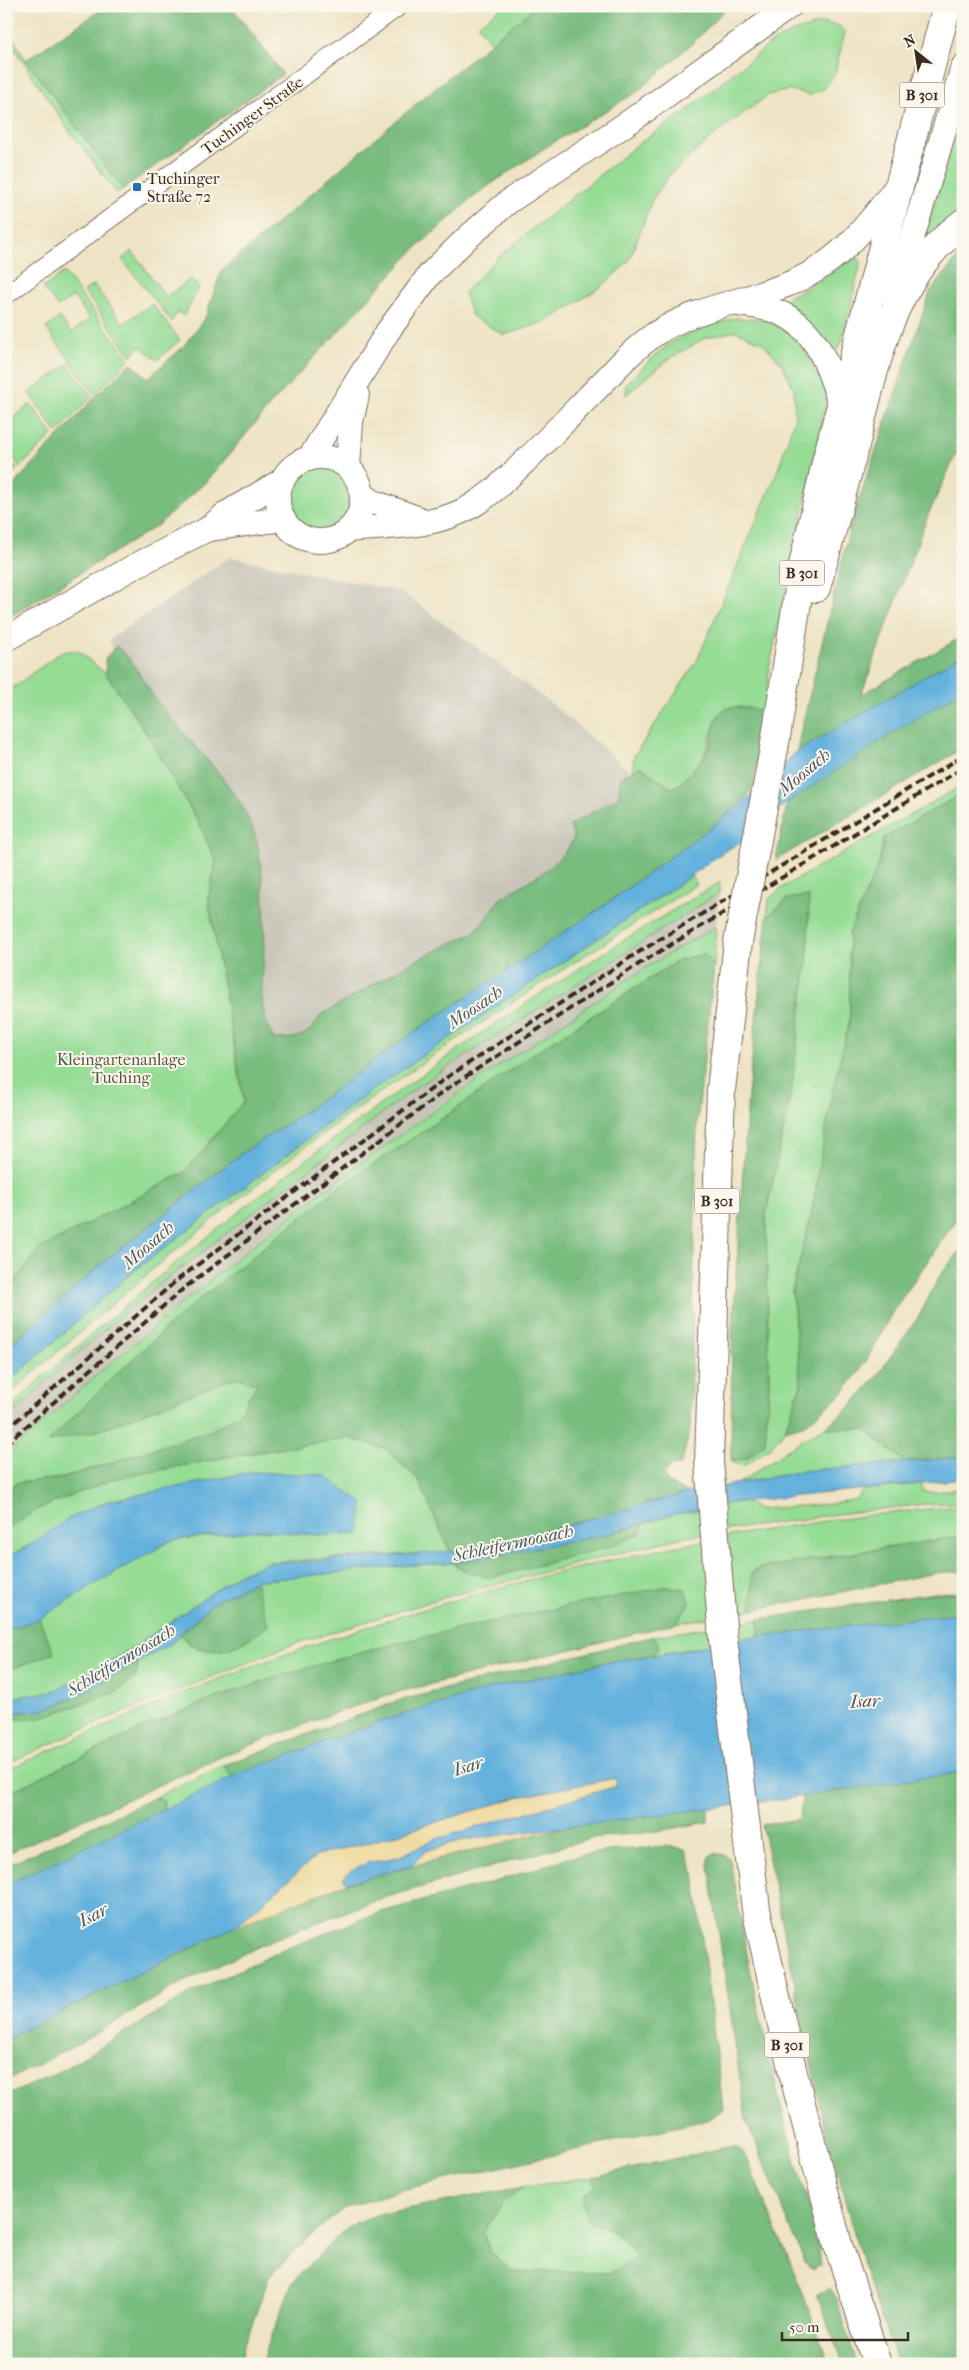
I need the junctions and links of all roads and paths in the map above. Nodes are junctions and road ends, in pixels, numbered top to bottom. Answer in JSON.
{"nodes":[{"id":1,"x":399,"y":6,"type":"edge"},
{"id":2,"x":790,"y":6,"type":"edge"},
{"id":3,"x":947,"y":6,"type":"edge"},
{"id":4,"x":963,"y":68,"type":"edge"},
{"id":5,"x":898,"y":184,"type":"junction"},
{"id":6,"x":963,"y":224,"type":"edge"},
{"id":7,"x":6,"y":295,"type":"edge"},
{"id":8,"x":729,"y":303,"type":"junction"},
{"id":9,"x":885,"y":332,"type":"junction"},
{"id":10,"x":362,"y":376,"type":"junction"},
{"id":11,"x":840,"y":404,"type":"junction"},
{"id":12,"x":309,"y":459,"type":"junction"},
{"id":13,"x":348,"y":468,"type":"junction"},
{"id":14,"x":283,"y":480,"type":"junction"},
{"id":15,"x":362,"y":494,"type":"junction"},
{"id":16,"x":283,"y":519,"type":"junction"},
{"id":17,"x":427,"y":521,"type":"junction"},
{"id":18,"x":208,"y":529,"type":"junction"},
{"id":19,"x":348,"y":530,"type":"junction"},
{"id":20,"x":6,"y":639,"type":"edge"},
{"id":21,"x":774,"y":743,"type":"junction"},
{"id":22,"x":877,"y":2364,"type":"edge"}],
"edges":[{"from":1,"to":7,"type":"street","name":"Tuchinger Straße"},
{"from":2,"to":10,"type":"main road"},
{"from":3,"to":5,"type":"main road","number":"B 301"},
{"from":4,"to":9,"type":"main road","number":"B 301"},
{"from":5,"to":8,"type":"main road","number":"B 301"},
{"from":5,"to":11,"type":"main road","number":"B 301"},
{"from":6,"to":9,"type":"main road","number":"B 301"},
{"from":8,"to":11,"type":"main road","number":"B 301"},
{"from":8,"to":17,"type":"main road","number":"B 301"},
{"from":9,"to":21,"type":"main road","number":"B 301"},
{"from":10,"to":12,"type":"main road"},
{"from":10,"to":13,"type":"main road"},
{"from":11,"to":21,"type":"main road","number":"B 301"},
{"from":12,"to":13,"type":"main road"},
{"from":12,"to":14,"type":"main road"},
{"from":13,"to":15,"type":"main road"},
{"from":14,"to":16,"type":"main road"},
{"from":14,"to":18,"type":"main road"},
{"from":15,"to":17,"type":"main road"},
{"from":15,"to":19,"type":"main road"},
{"from":16,"to":18,"type":"main road"},
{"from":16,"to":19,"type":"main road"},
{"from":17,"to":19,"type":"main road","number":"B 301"},
{"from":18,"to":20,"type":"main road"},
{"from":21,"to":22,"type":"main road","number":"B 301","bridge":true}]}
